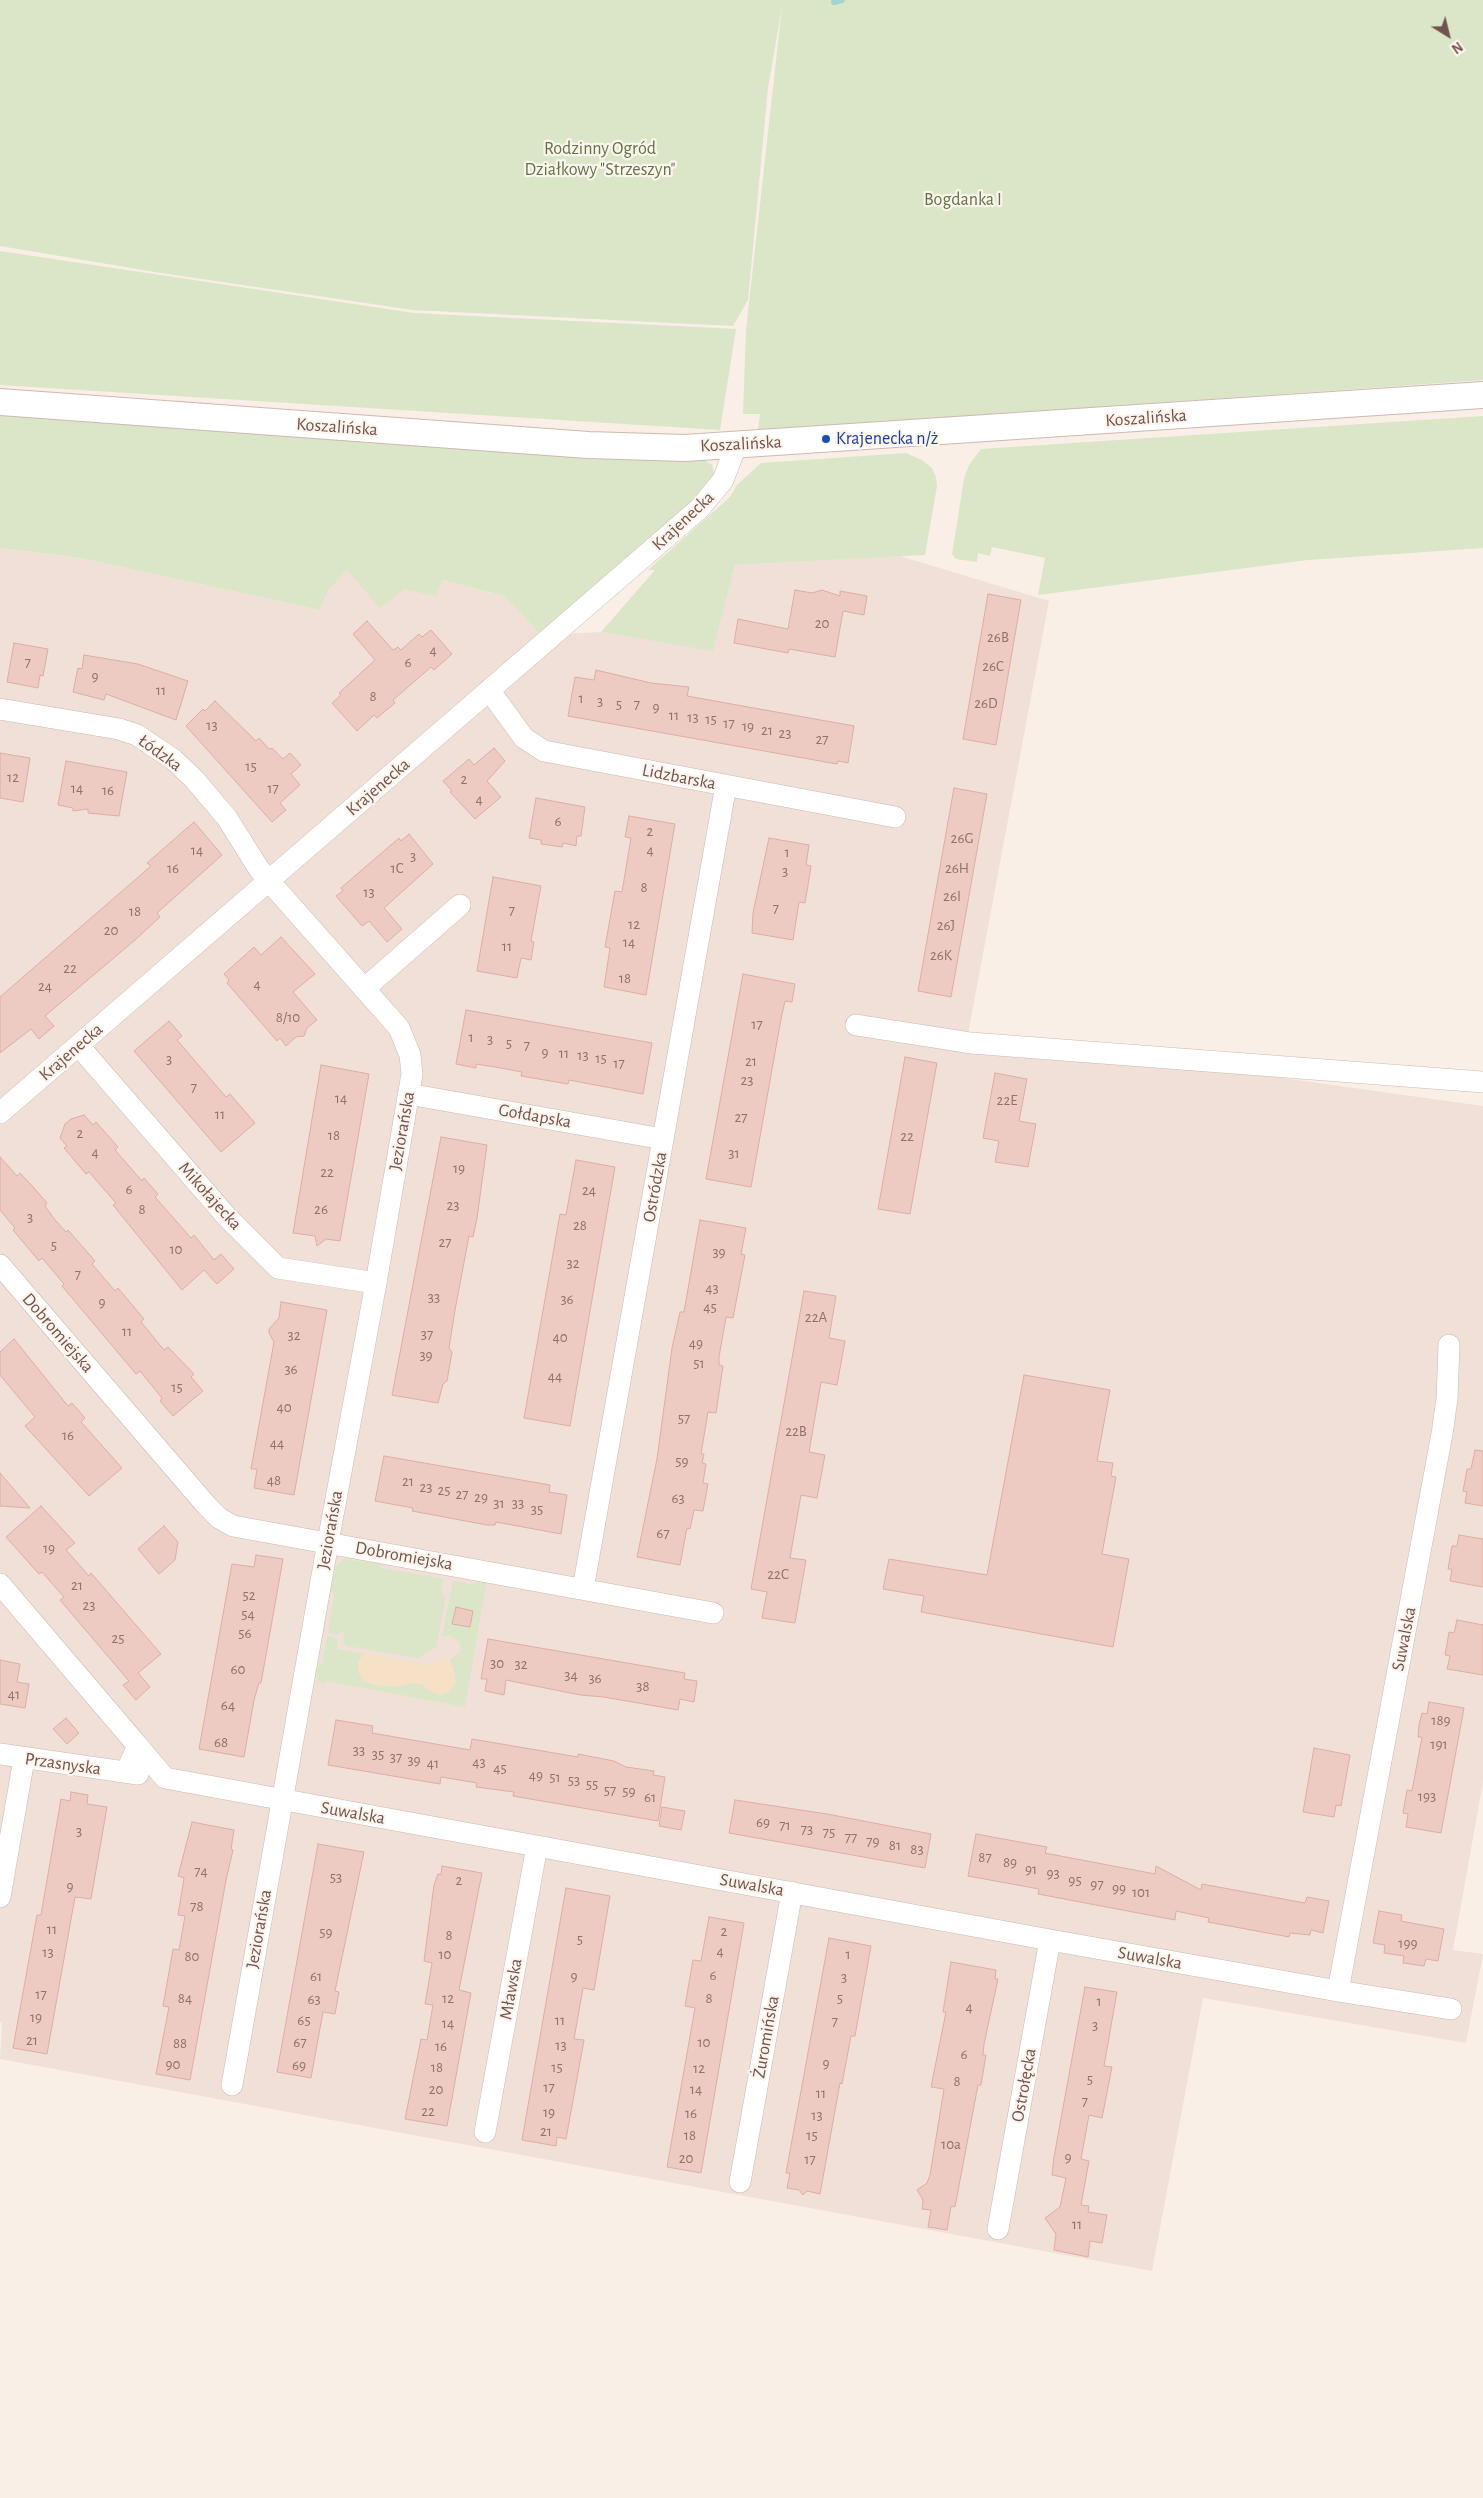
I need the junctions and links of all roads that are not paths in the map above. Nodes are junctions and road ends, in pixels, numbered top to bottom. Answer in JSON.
{"nodes":[{"id":1,"x":1483,"y":395,"type":"edge"},
{"id":2,"x":0,"y":402,"type":"edge"},
{"id":3,"x":736,"y":446,"type":"junction"},
{"id":4,"x":489,"y":690,"type":"junction"},
{"id":5,"x":0,"y":709,"type":"edge"},
{"id":6,"x":726,"y":785,"type":"junction"},
{"id":7,"x":895,"y":817,"type":"dead end"},
{"id":8,"x":269,"y":881,"type":"junction"},
{"id":9,"x":460,"y":905,"type":"dead end"},
{"id":10,"x":364,"y":989,"type":"junction"},
{"id":11,"x":856,"y":1025,"type":"dead end"},
{"id":12,"x":79,"y":1046,"type":"junction"},
{"id":13,"x":1483,"y":1082,"type":"edge"},
{"id":14,"x":408,"y":1094,"type":"junction"},
{"id":15,"x":0,"y":1114,"type":"edge"},
{"id":16,"x":663,"y":1139,"type":"junction"},
{"id":17,"x":0,"y":1265,"type":"edge"},
{"id":18,"x":376,"y":1284,"type":"junction"},
{"id":19,"x":1449,"y":1345,"type":"dead end"},
{"id":20,"x":328,"y":1542,"type":"junction"},
{"id":21,"x":0,"y":1584,"type":"edge"},
{"id":22,"x":583,"y":1589,"type":"junction"},
{"id":23,"x":713,"y":1613,"type":"dead end"},
{"id":24,"x":138,"y":1746,"type":"junction"},
{"id":25,"x":0,"y":1754,"type":"edge"},
{"id":26,"x":24,"y":1758,"type":"junction"},
{"id":27,"x":126,"y":1772,"type":"junction"},
{"id":28,"x":165,"y":1778,"type":"junction"},
{"id":29,"x":282,"y":1800,"type":"junction"},
{"id":30,"x":537,"y":1846,"type":"junction"},
{"id":31,"x":792,"y":1892,"type":"junction"},
{"id":32,"x":0,"y":1897,"type":"edge"},
{"id":33,"x":1050,"y":1940,"type":"junction"},
{"id":34,"x":1338,"y":1991,"type":"junction"},
{"id":35,"x":1451,"y":2009,"type":"dead end"},
{"id":36,"x":232,"y":2085,"type":"dead end"},
{"id":37,"x":485,"y":2132,"type":"dead end"},
{"id":38,"x":740,"y":2182,"type":"dead end"},
{"id":39,"x":998,"y":2229,"type":"dead end"}],
"edges":[{"from":1,"to":3,"type":"street","name":"Koszalińska"},
{"from":2,"to":3,"type":"street","name":"Koszalińska"},
{"from":3,"to":4,"type":"street","name":"Krajenecka"},
{"from":4,"to":6,"type":"street","name":"Lidzbarska"},
{"from":4,"to":8,"type":"street","name":"Krajenecka"},
{"from":5,"to":8,"type":"street","name":"Łódzka"},
{"from":6,"to":7,"type":"street","name":"Lidzbarska"},
{"from":6,"to":16,"type":"street","name":"Ostródzka"},
{"from":8,"to":10,"type":"street","name":"Jeziorańska"},
{"from":8,"to":12,"type":"street","name":"Krajenecka"},
{"from":9,"to":10,"type":"street"},
{"from":10,"to":14,"type":"street","name":"Jeziorańska"},
{"from":11,"to":13,"type":"street"},
{"from":12,"to":15,"type":"street","name":"Krajenecka"},
{"from":12,"to":18,"type":"street","name":"Mikołajecka"},
{"from":14,"to":16,"type":"street","name":"Gołdapska"},
{"from":14,"to":18,"type":"street","name":"Jeziorańska"},
{"from":16,"to":22,"type":"street","name":"Ostródzka"},
{"from":17,"to":20,"type":"street","name":"Dobromiejska"},
{"from":18,"to":20,"type":"street","name":"Jeziorańska"},
{"from":19,"to":34,"type":"street","name":"Suwalska"},
{"from":20,"to":22,"type":"street","name":"Dobromiejska"},
{"from":20,"to":29,"type":"street","name":"Jeziorańska"},
{"from":21,"to":24,"type":"street"},
{"from":22,"to":23,"type":"street","name":"Dobromiejska"},
{"from":24,"to":27,"type":"street"},
{"from":24,"to":28,"type":"street"},
{"from":25,"to":26,"type":"street","name":"Przasnyska"},
{"from":26,"to":27,"type":"street","name":"Przasnyska"},
{"from":26,"to":32,"type":"street"},
{"from":27,"to":28,"type":"street","name":"Suwalska"},
{"from":28,"to":29,"type":"street","name":"Suwalska"},
{"from":29,"to":30,"type":"street","name":"Suwalska"},
{"from":29,"to":36,"type":"street","name":"Jeziorańska"},
{"from":30,"to":31,"type":"street","name":"Suwalska"},
{"from":30,"to":37,"type":"street","name":"Mławska"},
{"from":31,"to":33,"type":"street","name":"Suwalska"},
{"from":31,"to":38,"type":"street","name":"Żuromińska"},
{"from":33,"to":34,"type":"street","name":"Suwalska"},
{"from":33,"to":39,"type":"street","name":"Ostrołęcka"},
{"from":34,"to":35,"type":"street","name":"Suwalska"}]}
